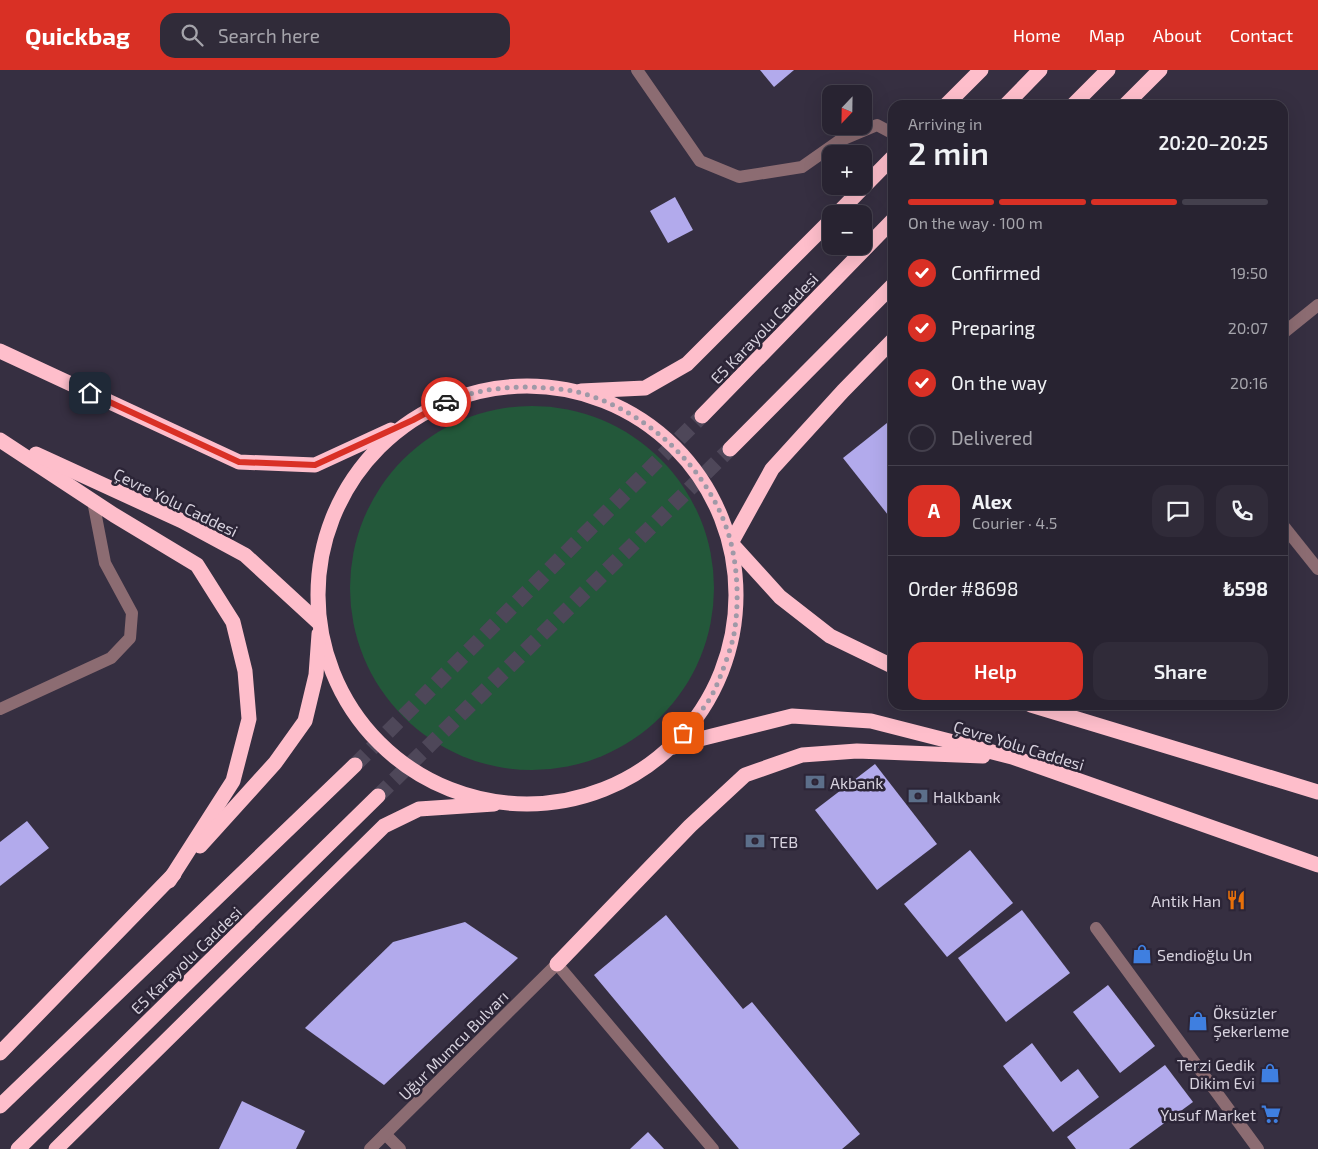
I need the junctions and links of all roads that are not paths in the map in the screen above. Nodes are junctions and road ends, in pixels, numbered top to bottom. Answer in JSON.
{"nodes":[{"id":1,"x":637,"y":70,"type":"edge"},
{"id":2,"x":981,"y":70,"type":"edge"},
{"id":3,"x":1040,"y":70,"type":"edge"},
{"id":4,"x":1108,"y":70,"type":"edge"},
{"id":5,"x":1160,"y":70,"type":"edge"},
{"id":6,"x":951,"y":100,"type":"edge"},
{"id":7,"x":1011,"y":100,"type":"edge"},
{"id":8,"x":1078,"y":100,"type":"edge"},
{"id":9,"x":1130,"y":100,"type":"edge"},
{"id":10,"x":888,"y":131,"type":"edge"},
{"id":11,"x":888,"y":162,"type":"edge"},
{"id":12,"x":846,"y":205,"type":"edge"},
{"id":13,"x":888,"y":225,"type":"edge"},
{"id":14,"x":822,"y":229,"type":"edge"},
{"id":15,"x":888,"y":290,"type":"edge"},
{"id":16,"x":1318,"y":305,"type":"edge"},
{"id":17,"x":1288,"y":329,"type":"edge"},
{"id":18,"x":888,"y":345,"type":"edge"},
{"id":19,"x":0,"y":351,"type":"edge"},
{"id":20,"x":572,"y":391,"type":"junction"},
{"id":21,"x":702,"y":416,"type":"tunnel mouth"},
{"id":22,"x":413,"y":420,"type":"junction"},
{"id":23,"x":0,"y":439,"type":"edge"},
{"id":24,"x":730,"y":449,"type":"tunnel mouth"},
{"id":25,"x":93,"y":501,"type":"junction"},
{"id":26,"x":1288,"y":532,"type":"edge"},
{"id":27,"x":731,"y":543,"type":"junction"},
{"id":28,"x":1318,"y":569,"type":"edge"},
{"id":29,"x":319,"y":623,"type":"junction"},
{"id":30,"x":888,"y":664,"type":"edge"},
{"id":31,"x":0,"y":709,"type":"edge"},
{"id":32,"x":1047,"y":710,"type":"edge"},
{"id":33,"x":673,"y":747,"type":"junction"},
{"id":34,"x":1012,"y":757,"type":"junction"},
{"id":35,"x":356,"y":765,"type":"tunnel mouth"},
{"id":36,"x":1318,"y":792,"type":"edge"},
{"id":37,"x":378,"y":796,"type":"tunnel mouth"},
{"id":38,"x":506,"y":804,"type":"junction"},
{"id":39,"x":1318,"y":865,"type":"edge"},
{"id":40,"x":169,"y":881,"type":"junction"},
{"id":41,"x":1096,"y":928,"type":"dead end"},
{"id":42,"x":557,"y":964,"type":"junction"},
{"id":43,"x":0,"y":1053,"type":"edge"},
{"id":44,"x":0,"y":1106,"type":"edge"},
{"id":45,"x":385,"y":1134,"type":"junction"},
{"id":46,"x":18,"y":1149,"type":"edge"},
{"id":47,"x":56,"y":1149,"type":"edge"},
{"id":48,"x":370,"y":1149,"type":"edge"},
{"id":49,"x":400,"y":1149,"type":"edge"},
{"id":50,"x":713,"y":1149,"type":"edge"},
{"id":51,"x":1258,"y":1149,"type":"edge"}],
"edges":[{"from":1,"to":10,"type":"street"},
{"from":2,"to":6,"type":"highway"},
{"from":3,"to":7,"type":"highway"},
{"from":4,"to":8,"type":"highway"},
{"from":5,"to":9,"type":"highway"},
{"from":11,"to":12,"type":"highway"},
{"from":13,"to":21,"type":"highway","name":"E5 Karayolu Caddesi"},
{"from":14,"to":20,"type":"highway"},
{"from":15,"to":24,"type":"highway"},
{"from":16,"to":17,"type":"street"},
{"from":18,"to":27,"type":"highway"},
{"from":19,"to":22,"type":"highway"},
{"from":20,"to":22,"type":"highway"},
{"from":20,"to":27,"type":"highway"},
{"from":22,"to":29,"type":"highway"},
{"from":23,"to":25,"type":"highway"},
{"from":23,"to":29,"type":"highway","name":"Çevre Yolu Caddesi"},
{"from":25,"to":31,"type":"street"},
{"from":25,"to":40,"type":"highway"},
{"from":26,"to":28,"type":"street"},
{"from":27,"to":30,"type":"highway"},
{"from":27,"to":33,"type":"highway"},
{"from":29,"to":38,"type":"highway"},
{"from":29,"to":40,"type":"highway"},
{"from":32,"to":36,"type":"highway"},
{"from":33,"to":34,"type":"highway","name":"Çevre Yolu Caddesi"},
{"from":33,"to":38,"type":"highway"},
{"from":34,"to":39,"type":"highway","name":"Çevre Yolu Caddesi"},
{"from":34,"to":42,"type":"highway"},
{"from":35,"to":44,"type":"highway","name":"E5 Karayolu Caddesi"},
{"from":37,"to":46,"type":"highway","name":"E5 Karayolu Caddesi"},
{"from":38,"to":47,"type":"highway"},
{"from":40,"to":43,"type":"highway"},
{"from":41,"to":51,"type":"street"},
{"from":42,"to":45,"type":"street","name":"Uğur Mumcu Bulvarı"},
{"from":42,"to":50,"type":"street"},
{"from":45,"to":48,"type":"street","name":"Uğur Mumcu Bulvarı"},
{"from":45,"to":49,"type":"street"}]}
